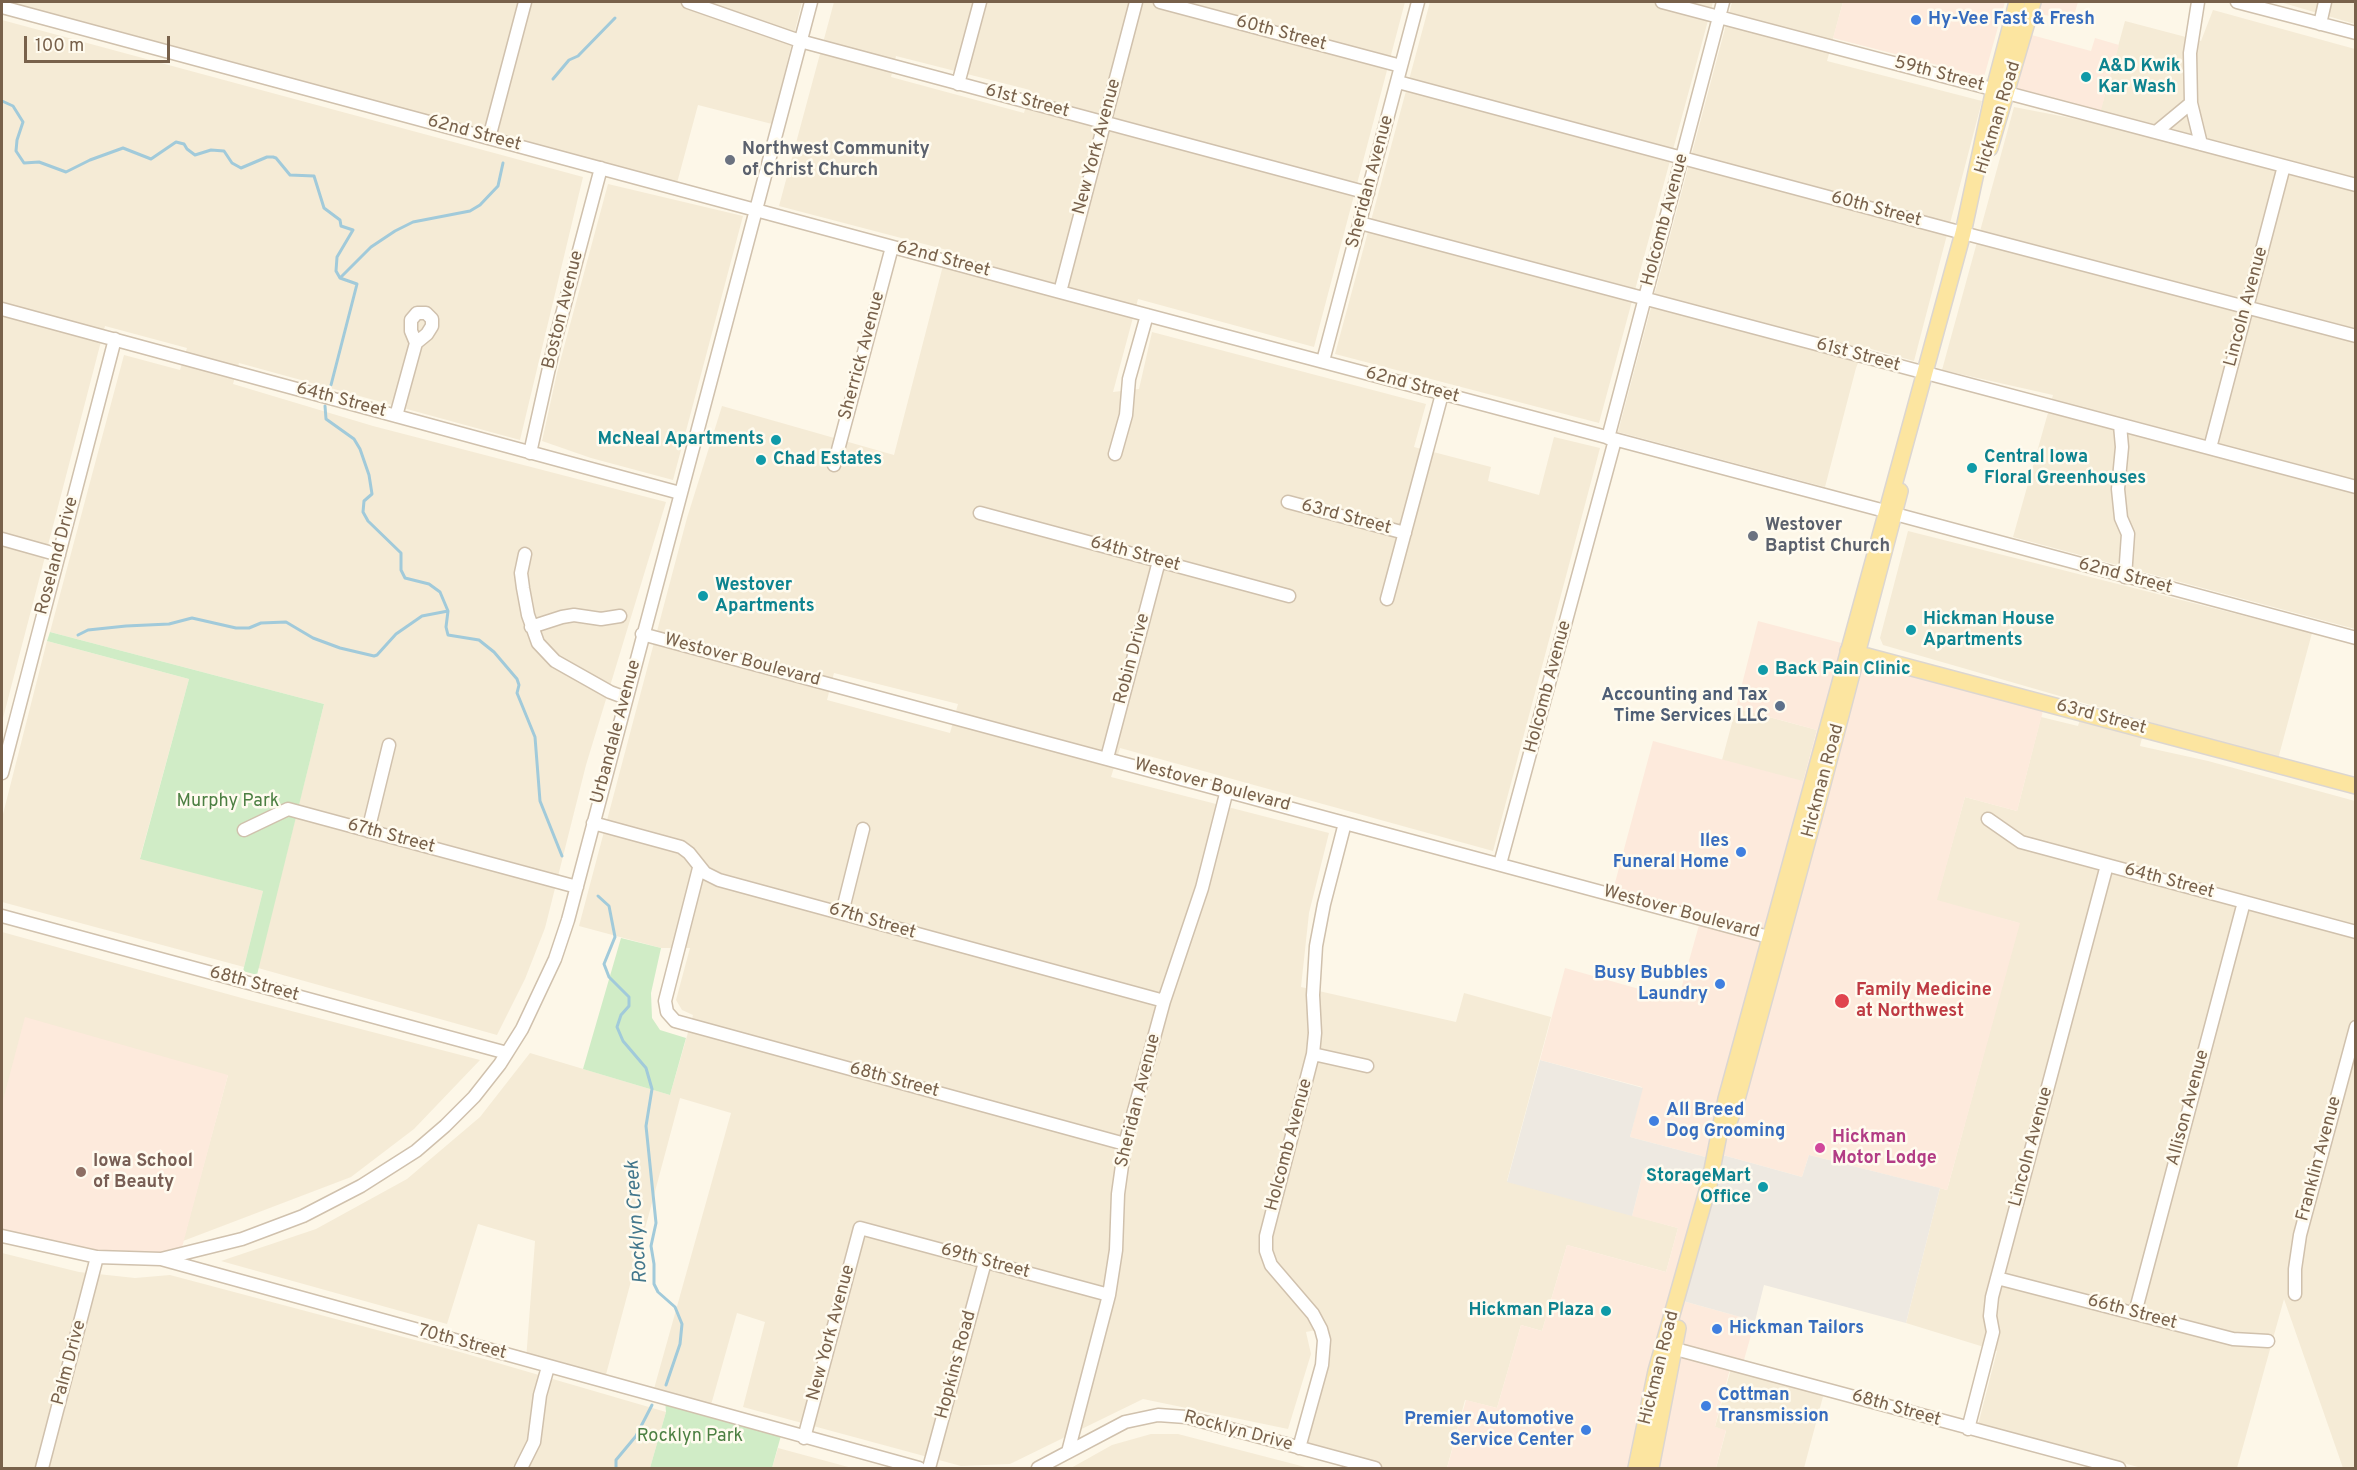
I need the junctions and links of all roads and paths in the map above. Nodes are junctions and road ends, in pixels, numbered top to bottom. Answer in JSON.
{"nodes":[{"id":1,"x":525,"y":2,"type":"edge"},
{"id":2,"x":688,"y":2,"type":"edge"},
{"id":3,"x":811,"y":2,"type":"edge"},
{"id":4,"x":980,"y":2,"type":"edge"},
{"id":5,"x":1136,"y":2,"type":"edge"},
{"id":6,"x":1160,"y":2,"type":"edge"},
{"id":7,"x":1418,"y":2,"type":"edge"},
{"id":8,"x":1662,"y":2,"type":"edge"},
{"id":9,"x":1723,"y":2,"type":"edge"},
{"id":10,"x":2017,"y":2,"type":"edge"},
{"id":11,"x":2033,"y":2,"type":"edge"},
{"id":12,"x":2198,"y":2,"type":"edge"},
{"id":13,"x":2237,"y":2,"type":"edge"},
{"id":14,"x":2325,"y":2,"type":"edge"},
{"id":15,"x":2,"y":7,"type":"edge"},
{"id":16,"x":1719,"y":17,"type":"junction"},
{"id":17,"x":2320,"y":24,"type":"junction"},
{"id":18,"x":2355,"y":33,"type":"edge"},
{"id":19,"x":800,"y":40,"type":"junction"},
{"id":20,"x":1401,"y":66,"type":"junction"},
{"id":21,"x":1398,"y":82,"type":"junction"},
{"id":22,"x":958,"y":84,"type":"junction"},
{"id":23,"x":2001,"y":91,"type":"junction"},
{"id":24,"x":2191,"y":103,"type":"junction"},
{"id":25,"x":1105,"y":123,"type":"junction"},
{"id":26,"x":2156,"y":132,"type":"junction"},
{"id":27,"x":489,"y":138,"type":"junction"},
{"id":28,"x":2201,"y":144,"type":"junction"},
{"id":29,"x":1682,"y":158,"type":"junction"},
{"id":30,"x":2284,"y":166,"type":"junction"},
{"id":31,"x":601,"y":168,"type":"junction"},
{"id":32,"x":2355,"y":185,"type":"edge"},
{"id":33,"x":1368,"y":193,"type":"junction"},
{"id":34,"x":755,"y":211,"type":"junction"},
{"id":35,"x":1360,"y":223,"type":"junction"},
{"id":36,"x":1962,"y":233,"type":"junction"},
{"id":37,"x":892,"y":247,"type":"junction"},
{"id":38,"x":1060,"y":292,"type":"junction"},
{"id":39,"x":1645,"y":299,"type":"junction"},
{"id":40,"x":2247,"y":307,"type":"junction"},
{"id":41,"x":2,"y":309,"type":"edge"},
{"id":42,"x":1147,"y":315,"type":"junction"},
{"id":43,"x":2355,"y":336,"type":"edge"},
{"id":44,"x":115,"y":339,"type":"junction"},
{"id":45,"x":416,"y":344,"type":"dead end"},
{"id":46,"x":1323,"y":362,"type":"junction"},
{"id":47,"x":1925,"y":374,"type":"junction"},
{"id":48,"x":1442,"y":394,"type":"junction"},
{"id":49,"x":396,"y":416,"type":"junction"},
{"id":50,"x":2120,"y":425,"type":"junction"},
{"id":51,"x":1612,"y":439,"type":"junction"},
{"id":52,"x":2210,"y":448,"type":"junction"},
{"id":53,"x":530,"y":453,"type":"junction"},
{"id":54,"x":1115,"y":454,"type":"dead end"},
{"id":55,"x":834,"y":465,"type":"dead end"},
{"id":56,"x":2355,"y":487,"type":"edge"},
{"id":57,"x":680,"y":493,"type":"junction"},
{"id":58,"x":1288,"y":502,"type":"dead end"},
{"id":59,"x":981,"y":513,"type":"dead end"},
{"id":60,"x":1890,"y":513,"type":"junction"},
{"id":61,"x":1405,"y":533,"type":"junction"},
{"id":62,"x":2,"y":539,"type":"edge"},
{"id":63,"x":525,"y":554,"type":"dead end"},
{"id":64,"x":59,"y":555,"type":"junction"},
{"id":65,"x":1159,"y":561,"type":"junction"},
{"id":66,"x":2125,"y":577,"type":"junction"},
{"id":67,"x":1289,"y":596,"type":"dead end"},
{"id":68,"x":1387,"y":599,"type":"dead end"},
{"id":69,"x":620,"y":616,"type":"dead end"},
{"id":70,"x":531,"y":627,"type":"junction"},
{"id":71,"x":642,"y":634,"type":"junction"},
{"id":72,"x":2355,"y":638,"type":"edge"},
{"id":73,"x":1853,"y":652,"type":"junction"},
{"id":74,"x":626,"y":698,"type":"junction"},
{"id":75,"x":389,"y":745,"type":"dead end"},
{"id":76,"x":1107,"y":758,"type":"junction"},
{"id":77,"x":2,"y":773,"type":"edge"},
{"id":78,"x":2355,"y":786,"type":"edge"},
{"id":79,"x":1227,"y":790,"type":"junction"},
{"id":80,"x":1988,"y":819,"type":"dead end"},
{"id":81,"x":592,"y":823,"type":"junction"},
{"id":82,"x":1345,"y":823,"type":"junction"},
{"id":83,"x":863,"y":829,"type":"dead end"},
{"id":84,"x":243,"y":830,"type":"dead end"},
{"id":85,"x":368,"y":831,"type":"junction"},
{"id":86,"x":1500,"y":864,"type":"junction"},
{"id":87,"x":2107,"y":865,"type":"junction"},
{"id":88,"x":699,"y":868,"type":"junction"},
{"id":89,"x":577,"y":887,"type":"junction"},
{"id":90,"x":2244,"y":902,"type":"junction"},
{"id":91,"x":842,"y":913,"type":"junction"},
{"id":92,"x":2,"y":916,"type":"edge"},
{"id":93,"x":2355,"y":932,"type":"edge"},
{"id":94,"x":1775,"y":939,"type":"junction"},
{"id":95,"x":1164,"y":1001,"type":"junction"},
{"id":96,"x":2355,"y":1027,"type":"edge"},
{"id":97,"x":507,"y":1053,"type":"junction"},
{"id":98,"x":1313,"y":1054,"type":"junction"},
{"id":99,"x":1367,"y":1066,"type":"dead end"},
{"id":100,"x":1125,"y":1144,"type":"junction"},
{"id":101,"x":860,"y":1228,"type":"joint"},
{"id":102,"x":2,"y":1236,"type":"edge"},
{"id":103,"x":98,"y":1257,"type":"junction"},
{"id":104,"x":161,"y":1259,"type":"junction"},
{"id":105,"x":985,"y":1262,"type":"junction"},
{"id":106,"x":1997,"y":1278,"type":"junction"},
{"id":107,"x":2295,"y":1294,"type":"dead end"},
{"id":108,"x":1109,"y":1295,"type":"junction"},
{"id":109,"x":2135,"y":1313,"type":"junction"},
{"id":110,"x":2268,"y":1341,"type":"dead end"},
{"id":111,"x":1669,"y":1347,"type":"junction"},
{"id":112,"x":548,"y":1367,"type":"junction"},
{"id":113,"x":1968,"y":1429,"type":"junction"},
{"id":114,"x":804,"y":1438,"type":"junction"},
{"id":115,"x":1299,"y":1448,"type":"junction"},
{"id":116,"x":1068,"y":1452,"type":"junction"},
{"id":117,"x":42,"y":1468,"type":"edge"},
{"id":118,"x":521,"y":1468,"type":"edge"},
{"id":119,"x":918,"y":1468,"type":"edge"},
{"id":120,"x":929,"y":1468,"type":"edge"},
{"id":121,"x":1038,"y":1468,"type":"edge"},
{"id":122,"x":1375,"y":1468,"type":"edge"},
{"id":123,"x":1636,"y":1468,"type":"edge"},
{"id":124,"x":1652,"y":1468,"type":"edge"},
{"id":125,"x":2119,"y":1468,"type":"edge"}],
"edges":[{"from":1,"to":27,"type":"street"},
{"from":2,"to":19,"type":"street","name":"61st Street"},
{"from":3,"to":19,"type":"street","name":"Urbandale Avenue"},
{"from":4,"to":22,"type":"street"},
{"from":5,"to":25,"type":"street","name":"New York Avenue"},
{"from":6,"to":20,"type":"street","name":"60th Street"},
{"from":7,"to":20,"type":"street","name":"Sheridan Avenue"},
{"from":8,"to":16,"type":"street","name":"59th Street"},
{"from":9,"to":16,"type":"street","name":"Holcomb Avenue"},
{"from":10,"to":23,"type":"main road","name":"Hickman Road"},
{"from":11,"to":23,"type":"main road","name":"Hickman Road"},
{"from":12,"to":24,"type":"street"},
{"from":13,"to":17,"type":"street"},
{"from":14,"to":17,"type":"street"},
{"from":15,"to":27,"type":"street","name":"62nd Street"},
{"from":16,"to":23,"type":"street","name":"59th Street"},
{"from":16,"to":29,"type":"street","name":"Holcomb Avenue"},
{"from":17,"to":18,"type":"street"},
{"from":19,"to":22,"type":"street","name":"61st Street"},
{"from":19,"to":34,"type":"street","name":"Urbandale Avenue"},
{"from":20,"to":21,"type":"street","name":"Sheridan Avenue"},
{"from":21,"to":29,"type":"street","name":"60th Street"},
{"from":21,"to":33,"type":"street","name":"Sheridan Avenue"},
{"from":22,"to":25,"type":"street","name":"61st Street"},
{"from":23,"to":26,"type":"street","name":"59th Street"},
{"from":23,"to":36,"type":"main road","name":"Hickman Road"},
{"from":24,"to":26,"type":"street"},
{"from":24,"to":28,"type":"street"},
{"from":25,"to":33,"type":"street","name":"61st Street"},
{"from":25,"to":38,"type":"street","name":"New York Avenue"},
{"from":26,"to":28,"type":"street","name":"59th Street"},
{"from":27,"to":31,"type":"street","name":"62nd Street"},
{"from":28,"to":30,"type":"street","name":"59th Street"},
{"from":29,"to":36,"type":"street","name":"60th Street"},
{"from":29,"to":39,"type":"street","name":"Holcomb Avenue"},
{"from":30,"to":32,"type":"street","name":"59th Street"},
{"from":30,"to":40,"type":"street","name":"Lincoln Avenue"},
{"from":31,"to":34,"type":"street","name":"62nd Street"},
{"from":31,"to":53,"type":"street","name":"Boston Avenue"},
{"from":33,"to":35,"type":"street","name":"Sheridan Avenue"},
{"from":34,"to":37,"type":"street","name":"62nd Street"},
{"from":34,"to":57,"type":"street","name":"Urbandale Avenue"},
{"from":35,"to":39,"type":"street","name":"61st Street"},
{"from":35,"to":46,"type":"street","name":"Sheridan Avenue"},
{"from":36,"to":40,"type":"street","name":"60th Street"},
{"from":36,"to":47,"type":"main road","name":"Hickman Road"},
{"from":37,"to":38,"type":"street","name":"62nd Street"},
{"from":37,"to":55,"type":"street","name":"Sherrick Avenue"},
{"from":38,"to":42,"type":"street","name":"62nd Street"},
{"from":39,"to":47,"type":"street","name":"61st Street"},
{"from":39,"to":51,"type":"street","name":"Holcomb Avenue"},
{"from":40,"to":43,"type":"street","name":"60th Street"},
{"from":40,"to":52,"type":"street","name":"Lincoln Avenue"},
{"from":41,"to":44,"type":"street","name":"64th Street"},
{"from":42,"to":46,"type":"street","name":"62nd Street"},
{"from":42,"to":54,"type":"street"},
{"from":44,"to":49,"type":"street","name":"64th Street"},
{"from":44,"to":64,"type":"street","name":"Roseland Drive"},
{"from":45,"to":49,"type":"street"},
{"from":46,"to":48,"type":"street","name":"62nd Street"},
{"from":47,"to":50,"type":"street","name":"61st Street"},
{"from":47,"to":60,"type":"main road","name":"Hickman Road"},
{"from":48,"to":51,"type":"street","name":"62nd Street"},
{"from":48,"to":61,"type":"street"},
{"from":49,"to":53,"type":"street","name":"64th Street"},
{"from":50,"to":52,"type":"street","name":"61st Street"},
{"from":50,"to":66,"type":"street"},
{"from":51,"to":60,"type":"street","name":"62nd Street"},
{"from":51,"to":86,"type":"street","name":"Holcomb Avenue"},
{"from":52,"to":56,"type":"street","name":"61st Street"},
{"from":53,"to":57,"type":"street","name":"64th Street"},
{"from":57,"to":71,"type":"street","name":"Urbandale Avenue"},
{"from":58,"to":61,"type":"street","name":"63rd Street"},
{"from":59,"to":65,"type":"street","name":"64th Street"},
{"from":60,"to":66,"type":"street","name":"62nd Street"},
{"from":60,"to":73,"type":"main road","name":"Hickman Road"},
{"from":61,"to":68,"type":"street"},
{"from":62,"to":64,"type":"street"},
{"from":63,"to":70,"type":"street"},
{"from":64,"to":77,"type":"street","name":"Roseland Drive"},
{"from":65,"to":67,"type":"street","name":"64th Street"},
{"from":65,"to":76,"type":"street","name":"Robin Drive"},
{"from":66,"to":72,"type":"street","name":"62nd Street"},
{"from":69,"to":70,"type":"street"},
{"from":70,"to":74,"type":"street"},
{"from":71,"to":74,"type":"street","name":"Urbandale Avenue"},
{"from":71,"to":76,"type":"street","name":"Westover Boulevard"},
{"from":73,"to":78,"type":"main road","name":"63rd Street"},
{"from":73,"to":94,"type":"main road","name":"Hickman Road"},
{"from":74,"to":81,"type":"street","name":"Urbandale Avenue"},
{"from":75,"to":85,"type":"street"},
{"from":76,"to":79,"type":"street","name":"Westover Boulevard"},
{"from":79,"to":82,"type":"street","name":"Westover Boulevard"},
{"from":79,"to":95,"type":"street","name":"Sheridan Avenue"},
{"from":80,"to":87,"type":"street","name":"64th Street"},
{"from":81,"to":88,"type":"street","name":"67th Street"},
{"from":81,"to":89,"type":"street","name":"Urbandale Avenue"},
{"from":82,"to":86,"type":"street","name":"Westover Boulevard"},
{"from":82,"to":98,"type":"street","name":"Holcomb Avenue"},
{"from":83,"to":91,"type":"street"},
{"from":84,"to":85,"type":"street","name":"67th Street"},
{"from":85,"to":89,"type":"street","name":"67th Street"},
{"from":86,"to":94,"type":"street","name":"Westover Boulevard"},
{"from":87,"to":90,"type":"street","name":"64th Street"},
{"from":87,"to":106,"type":"street","name":"Lincoln Avenue"},
{"from":88,"to":91,"type":"street","name":"67th Street"},
{"from":88,"to":100,"type":"street","name":"68th Street"},
{"from":89,"to":97,"type":"street","name":"Urbandale Avenue"},
{"from":90,"to":93,"type":"street","name":"64th Street"},
{"from":90,"to":109,"type":"street","name":"Allison Avenue"},
{"from":91,"to":95,"type":"street","name":"67th Street"},
{"from":92,"to":97,"type":"street","name":"68th Street"},
{"from":94,"to":111,"type":"main road","name":"Hickman Road"},
{"from":95,"to":100,"type":"street","name":"Sheridan Avenue"},
{"from":96,"to":107,"type":"street","name":"Franklin Avenue"},
{"from":97,"to":104,"type":"street","name":"Urbandale Avenue"},
{"from":98,"to":99,"type":"street"},
{"from":98,"to":115,"type":"street","name":"Holcomb Avenue"},
{"from":100,"to":108,"type":"street","name":"Sheridan Avenue"},
{"from":101,"to":105,"type":"street","name":"69th Street"},
{"from":101,"to":114,"type":"street","name":"New York Avenue"},
{"from":102,"to":103,"type":"street","name":"70th Street"},
{"from":103,"to":104,"type":"street","name":"70th Street"},
{"from":103,"to":117,"type":"street","name":"Palm Drive"},
{"from":104,"to":112,"type":"street","name":"70th Street"},
{"from":105,"to":108,"type":"street","name":"69th Street"},
{"from":105,"to":120,"type":"street","name":"Hopkins Road"},
{"from":106,"to":109,"type":"street","name":"66th Street"},
{"from":106,"to":113,"type":"street","name":"Lincoln Avenue"},
{"from":108,"to":116,"type":"street","name":"Sheridan Avenue"},
{"from":109,"to":110,"type":"street","name":"66th Street"},
{"from":111,"to":113,"type":"street","name":"68th Street"},
{"from":111,"to":123,"type":"main road","name":"Hickman Road"},
{"from":111,"to":124,"type":"main road","name":"Hickman Road"},
{"from":112,"to":114,"type":"street","name":"70th Street"},
{"from":112,"to":118,"type":"street"},
{"from":113,"to":125,"type":"street","name":"68th Street"},
{"from":114,"to":119,"type":"street","name":"70th Street"},
{"from":115,"to":116,"type":"street","name":"Rocklyn Drive"},
{"from":115,"to":122,"type":"street","name":"Rocklyn Drive"},
{"from":116,"to":121,"type":"street","name":"Rocklyn Drive"}]}
